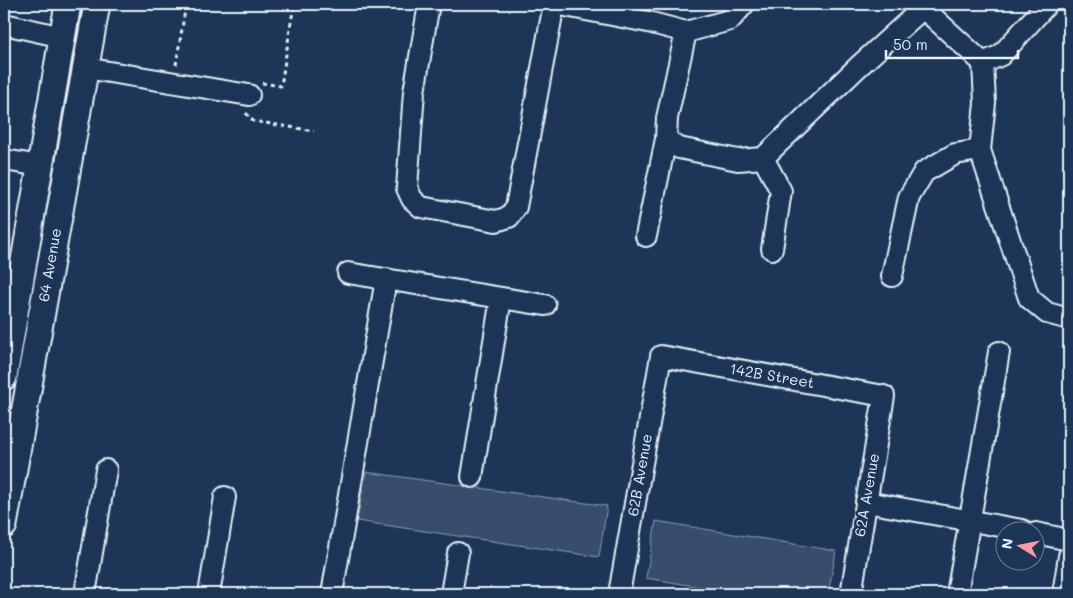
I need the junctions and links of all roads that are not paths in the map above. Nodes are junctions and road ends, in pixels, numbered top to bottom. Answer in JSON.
{"nodes":[{"id":1,"x":68,"y":4,"type":"edge"},
{"id":2,"x":81,"y":4,"type":"edge"},
{"id":3,"x":97,"y":4,"type":"edge"},
{"id":4,"x":429,"y":4,"type":"edge"},
{"id":5,"x":555,"y":4,"type":"edge"},
{"id":6,"x":744,"y":4,"type":"edge"},
{"id":7,"x":1047,"y":4,"type":"edge"},
{"id":8,"x":923,"y":6,"type":"edge"},
{"id":9,"x":4,"y":24,"type":"edge"},
{"id":10,"x":686,"y":32,"type":"junction"},
{"id":11,"x":62,"y":37,"type":"junction"},
{"id":12,"x":983,"y":63,"type":"junction"},
{"id":13,"x":85,"y":68,"type":"junction"},
{"id":14,"x":250,"y":95,"type":"road end"},
{"id":15,"x":666,"y":138,"type":"junction"},
{"id":16,"x":980,"y":150,"type":"junction"},
{"id":17,"x":763,"y":158,"type":"junction"},
{"id":18,"x":4,"y":160,"type":"edge"},
{"id":19,"x":41,"y":166,"type":"junction"},
{"id":20,"x":646,"y":236,"type":"dead end"},
{"id":21,"x":772,"y":249,"type":"dead end"},
{"id":22,"x":348,"y":273,"type":"dead end"},
{"id":23,"x":892,"y":276,"type":"dead end"},
{"id":24,"x":386,"y":280,"type":"junction"},
{"id":25,"x":501,"y":298,"type":"junction"},
{"id":26,"x":545,"y":304,"type":"dead end"},
{"id":27,"x":1069,"y":319,"type":"edge"},
{"id":28,"x":999,"y":352,"type":"dead end"},
{"id":29,"x":661,"y":356,"type":"joint"},
{"id":30,"x":4,"y":378,"type":"edge"},
{"id":31,"x":884,"y":396,"type":"joint"},
{"id":32,"x":106,"y":470,"type":"dead end"},
{"id":33,"x":472,"y":477,"type":"dead end"},
{"id":34,"x":226,"y":497,"type":"dead end"},
{"id":35,"x":866,"y":502,"type":"junction"},
{"id":36,"x":970,"y":520,"type":"junction"},
{"id":37,"x":4,"y":525,"type":"edge"},
{"id":38,"x":996,"y":525,"type":"edge"},
{"id":39,"x":1046,"y":535,"type":"edge"},
{"id":40,"x":1069,"y":540,"type":"edge"},
{"id":41,"x":458,"y":553,"type":"dead end"},
{"id":42,"x":1069,"y":556,"type":"edge"},
{"id":43,"x":85,"y":594,"type":"edge"},
{"id":44,"x":209,"y":594,"type":"edge"},
{"id":45,"x":332,"y":594,"type":"edge"},
{"id":46,"x":451,"y":594,"type":"edge"},
{"id":47,"x":619,"y":594,"type":"edge"},
{"id":48,"x":851,"y":594,"type":"edge"},
{"id":49,"x":957,"y":594,"type":"edge"},
{"id":50,"x":1062,"y":594,"type":"edge"}],
"edges":[{"from":1,"to":11,"type":"main road","name":"64 Avenue"},
{"from":2,"to":13,"type":"main road"},
{"from":3,"to":13,"type":"main road","name":"64 Avenue"},
{"from":4,"to":5,"type":"street"},
{"from":5,"to":10,"type":"street"},
{"from":6,"to":10,"type":"street"},
{"from":7,"to":12,"type":"street"},
{"from":8,"to":12,"type":"street"},
{"from":8,"to":17,"type":"street"},
{"from":9,"to":11,"type":"street"},
{"from":10,"to":15,"type":"street"},
{"from":11,"to":19,"type":"main road","name":"64 Avenue"},
{"from":12,"to":16,"type":"street"},
{"from":13,"to":14,"type":"street"},
{"from":13,"to":37,"type":"main road","name":"64 Avenue"},
{"from":15,"to":17,"type":"street"},
{"from":15,"to":20,"type":"street"},
{"from":16,"to":23,"type":"street"},
{"from":16,"to":27,"type":"street"},
{"from":17,"to":21,"type":"street"},
{"from":18,"to":19,"type":"street"},
{"from":19,"to":30,"type":"main road","name":"64 Avenue"},
{"from":22,"to":24,"type":"street"},
{"from":24,"to":25,"type":"street"},
{"from":24,"to":45,"type":"street"},
{"from":25,"to":26,"type":"street"},
{"from":25,"to":33,"type":"street"},
{"from":28,"to":36,"type":"street"},
{"from":29,"to":31,"type":"street","name":"142B Street"},
{"from":29,"to":47,"type":"street","name":"62B Avenue"},
{"from":31,"to":35,"type":"street","name":"62A Avenue"},
{"from":32,"to":43,"type":"street"},
{"from":34,"to":44,"type":"street"},
{"from":35,"to":36,"type":"street"},
{"from":35,"to":48,"type":"street","name":"62A Avenue"},
{"from":36,"to":38,"type":"street"},
{"from":36,"to":49,"type":"street"},
{"from":39,"to":40,"type":"street"},
{"from":41,"to":46,"type":"street"},
{"from":42,"to":50,"type":"street"}]}
